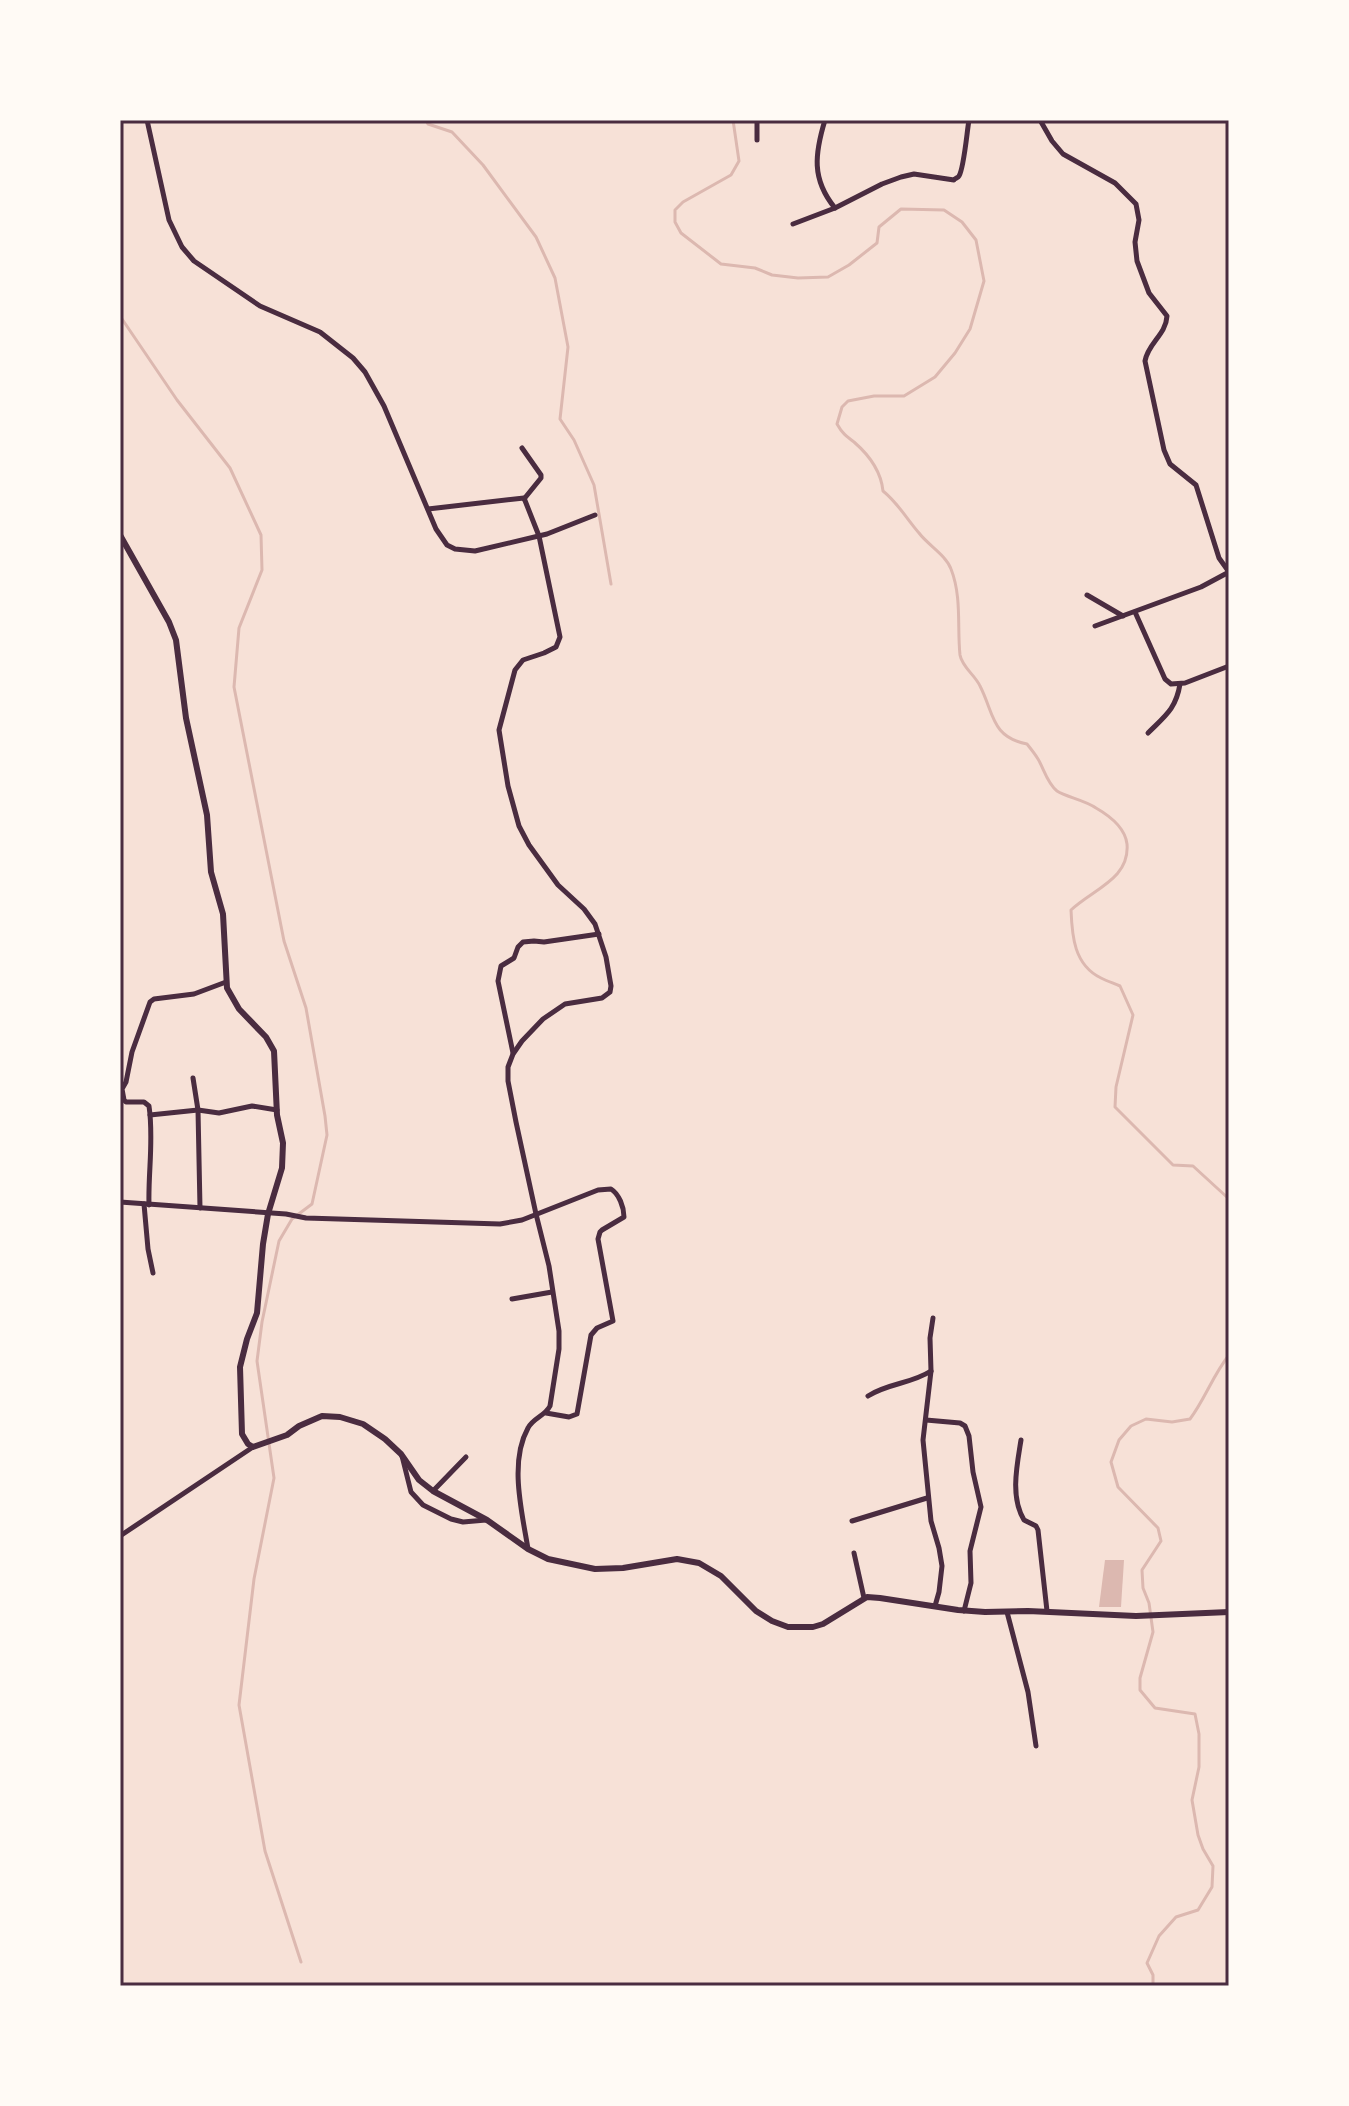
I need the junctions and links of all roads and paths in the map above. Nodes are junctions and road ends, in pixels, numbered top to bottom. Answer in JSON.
{"nodes":[{"id":1,"x":147,"y":120,"type":"edge"},
{"id":2,"x":757,"y":120,"type":"edge"},
{"id":3,"x":825,"y":120,"type":"edge"},
{"id":4,"x":969,"y":120,"type":"edge"},
{"id":5,"x":1040,"y":120,"type":"edge"},
{"id":6,"x":757,"y":140,"type":"dead end"},
{"id":7,"x":835,"y":208,"type":"junction"},
{"id":8,"x":793,"y":224,"type":"dead end"},
{"id":9,"x":522,"y":448,"type":"dead end"},
{"id":10,"x":524,"y":499,"type":"junction"},
{"id":11,"x":428,"y":509,"type":"junction"},
{"id":12,"x":595,"y":515,"type":"dead end"},
{"id":13,"x":120,"y":535,"type":"edge"},
{"id":14,"x":539,"y":536,"type":"junction"},
{"id":15,"x":1229,"y":572,"type":"edge"},
{"id":16,"x":1087,"y":595,"type":"dead end"},
{"id":17,"x":1135,"y":612,"type":"junction"},
{"id":18,"x":1123,"y":616,"type":"junction"},
{"id":19,"x":1095,"y":626,"type":"dead end"},
{"id":20,"x":1229,"y":666,"type":"edge"},
{"id":21,"x":1180,"y":684,"type":"junction"},
{"id":22,"x":1148,"y":733,"type":"dead end"},
{"id":23,"x":599,"y":934,"type":"junction"},
{"id":24,"x":226,"y":982,"type":"junction"},
{"id":25,"x":513,"y":1054,"type":"junction"},
{"id":26,"x":193,"y":1078,"type":"dead end"},
{"id":27,"x":121,"y":1089,"type":"edge"},
{"id":28,"x":198,"y":1110,"type":"junction"},
{"id":29,"x":277,"y":1110,"type":"junction"},
{"id":30,"x":150,"y":1115,"type":"junction"},
{"id":31,"x":120,"y":1202,"type":"edge"},
{"id":32,"x":146,"y":1204,"type":"junction"},
{"id":33,"x":200,"y":1208,"type":"junction"},
{"id":34,"x":268,"y":1214,"type":"junction"},
{"id":35,"x":536,"y":1214,"type":"junction"},
{"id":36,"x":153,"y":1273,"type":"dead end"},
{"id":37,"x":552,"y":1292,"type":"junction"},
{"id":38,"x":512,"y":1299,"type":"dead end"},
{"id":39,"x":933,"y":1318,"type":"dead end"},
{"id":40,"x":931,"y":1371,"type":"junction"},
{"id":41,"x":868,"y":1396,"type":"dead end"},
{"id":42,"x":545,"y":1413,"type":"junction"},
{"id":43,"x":926,"y":1420,"type":"junction"},
{"id":44,"x":1021,"y":1440,"type":"dead end"},
{"id":45,"x":253,"y":1447,"type":"junction"},
{"id":46,"x":401,"y":1454,"type":"junction"},
{"id":47,"x":466,"y":1457,"type":"dead end"},
{"id":48,"x":433,"y":1491,"type":"junction"},
{"id":49,"x":928,"y":1498,"type":"junction"},
{"id":50,"x":487,"y":1520,"type":"junction"},
{"id":51,"x":852,"y":1521,"type":"dead end"},
{"id":52,"x":120,"y":1536,"type":"edge"},
{"id":53,"x":528,"y":1549,"type":"junction"},
{"id":54,"x":854,"y":1553,"type":"dead end"},
{"id":55,"x":864,"y":1598,"type":"junction"},
{"id":56,"x":935,"y":1607,"type":"junction"},
{"id":57,"x":964,"y":1611,"type":"junction"},
{"id":58,"x":1047,"y":1611,"type":"junction"},
{"id":59,"x":1007,"y":1612,"type":"junction"},
{"id":60,"x":1229,"y":1612,"type":"edge"},
{"id":61,"x":1036,"y":1746,"type":"dead end"}],
"edges":[{"from":1,"to":11,"type":"street"},
{"from":2,"to":6,"type":"street"},
{"from":3,"to":7,"type":"street"},
{"from":4,"to":7,"type":"street"},
{"from":5,"to":15,"type":"street"},
{"from":7,"to":8,"type":"street"},
{"from":9,"to":10,"type":"street"},
{"from":10,"to":11,"type":"street"},
{"from":10,"to":14,"type":"street"},
{"from":11,"to":14,"type":"street"},
{"from":12,"to":14,"type":"street"},
{"from":13,"to":24,"type":"street"},
{"from":14,"to":23,"type":"street"},
{"from":15,"to":17,"type":"street"},
{"from":16,"to":18,"type":"street"},
{"from":17,"to":18,"type":"street"},
{"from":17,"to":21,"type":"street"},
{"from":18,"to":19,"type":"street"},
{"from":20,"to":21,"type":"street"},
{"from":21,"to":22,"type":"street"},
{"from":23,"to":25,"type":"street"},
{"from":23,"to":25,"type":"street"},
{"from":24,"to":27,"type":"street"},
{"from":24,"to":29,"type":"street"},
{"from":25,"to":35,"type":"street"},
{"from":26,"to":28,"type":"street"},
{"from":27,"to":30,"type":"street"},
{"from":28,"to":29,"type":"street"},
{"from":28,"to":30,"type":"street"},
{"from":28,"to":33,"type":"street"},
{"from":29,"to":34,"type":"street"},
{"from":30,"to":32,"type":"street"},
{"from":31,"to":32,"type":"street"},
{"from":32,"to":33,"type":"street"},
{"from":32,"to":36,"type":"street"},
{"from":33,"to":34,"type":"street"},
{"from":34,"to":35,"type":"street"},
{"from":34,"to":45,"type":"street"},
{"from":35,"to":37,"type":"street"},
{"from":35,"to":42,"type":"street"},
{"from":37,"to":38,"type":"street"},
{"from":37,"to":42,"type":"street"},
{"from":39,"to":40,"type":"street"},
{"from":40,"to":41,"type":"street"},
{"from":40,"to":43,"type":"street"},
{"from":42,"to":53,"type":"street"},
{"from":43,"to":49,"type":"street"},
{"from":43,"to":57,"type":"street"},
{"from":44,"to":58,"type":"street"},
{"from":45,"to":46,"type":"street"},
{"from":45,"to":52,"type":"street"},
{"from":46,"to":48,"type":"street"},
{"from":46,"to":50,"type":"street"},
{"from":47,"to":48,"type":"street"},
{"from":48,"to":50,"type":"street"},
{"from":49,"to":51,"type":"street"},
{"from":49,"to":56,"type":"street"},
{"from":50,"to":53,"type":"street"},
{"from":53,"to":55,"type":"street"},
{"from":54,"to":55,"type":"street"},
{"from":55,"to":56,"type":"street"},
{"from":56,"to":57,"type":"street"},
{"from":57,"to":59,"type":"street"},
{"from":58,"to":59,"type":"street"},
{"from":58,"to":60,"type":"street"},
{"from":59,"to":61,"type":"street"}]}
